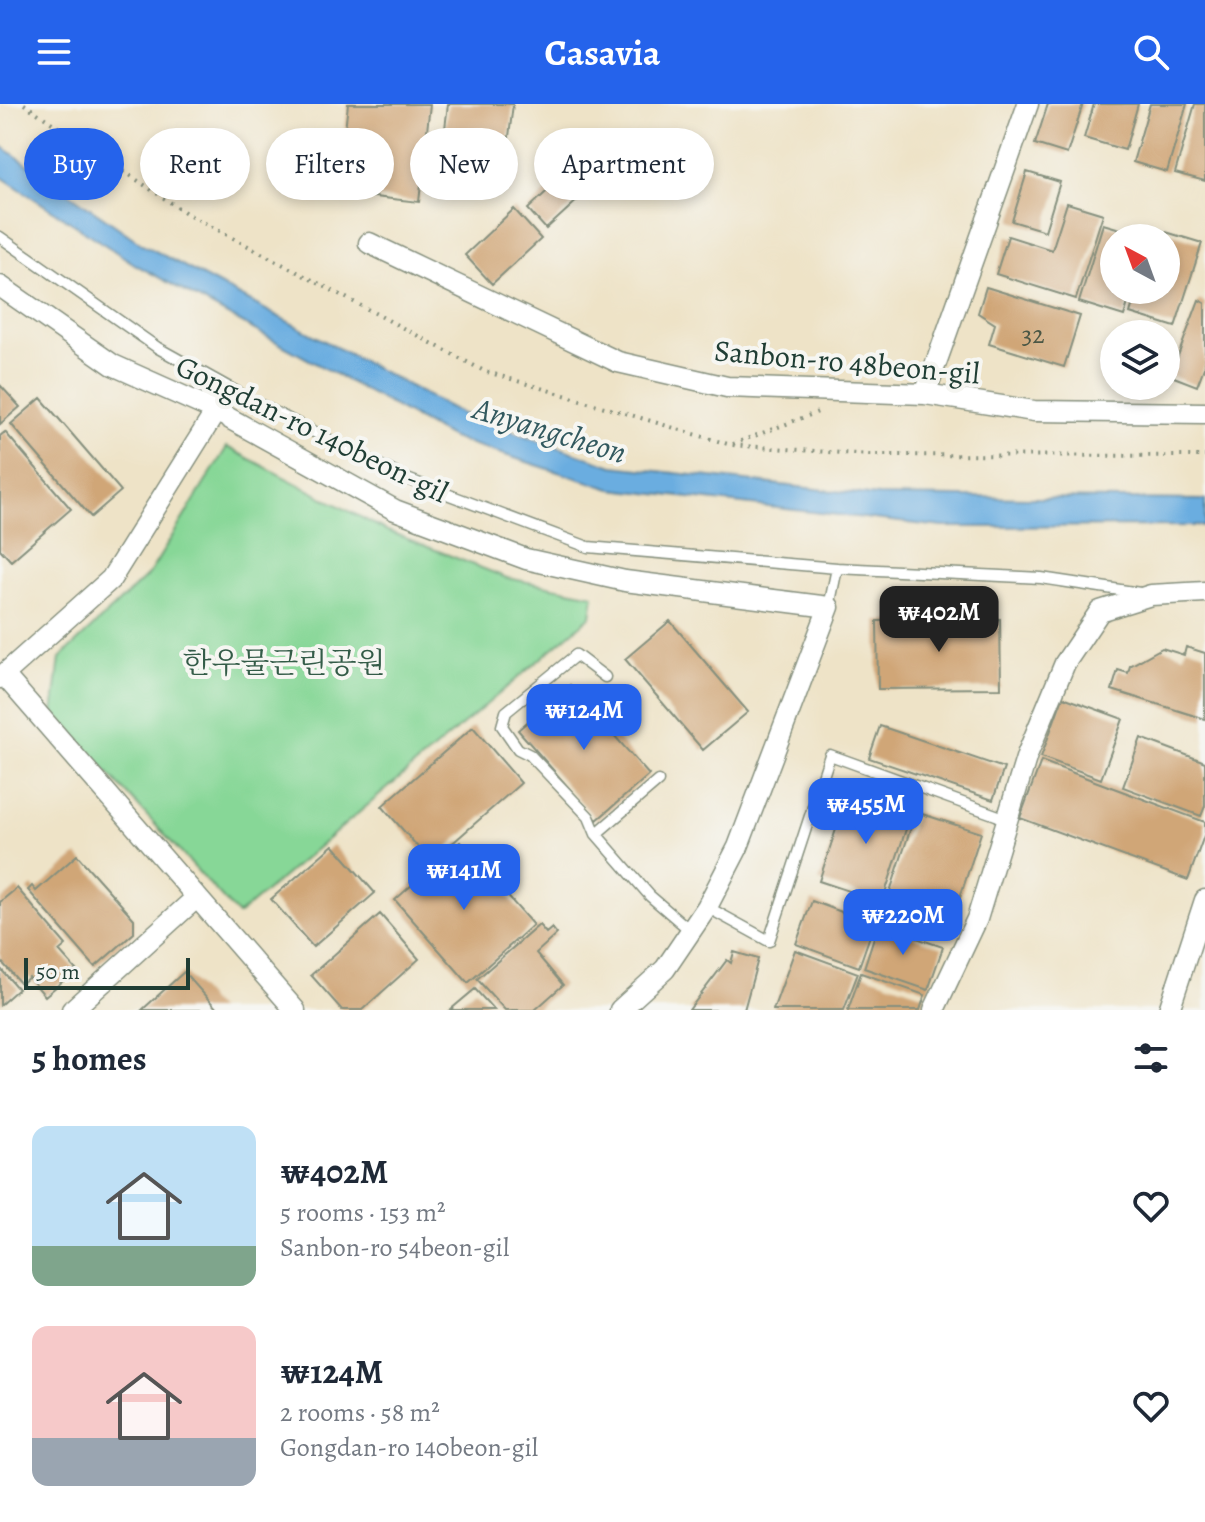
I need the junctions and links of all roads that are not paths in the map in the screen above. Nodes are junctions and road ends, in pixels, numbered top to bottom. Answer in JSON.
{"nodes":[{"id":1,"x":1028,"y":104,"type":"edge"},
{"id":2,"x":0,"y":237,"type":"edge"},
{"id":3,"x":369,"y":243,"type":"dead end"},
{"id":4,"x":0,"y":286,"type":"edge"},
{"id":5,"x":925,"y":394,"type":"junction"},
{"id":6,"x":216,"y":411,"type":"junction"},
{"id":7,"x":1205,"y":413,"type":"edge"},
{"id":8,"x":837,"y":568,"type":"junction"},
{"id":9,"x":1205,"y":592,"type":"edge"},
{"id":10,"x":1151,"y":595,"type":"junction"},
{"id":11,"x":829,"y":607,"type":"junction"},
{"id":12,"x":2,"y":677,"type":"edge"},
{"id":13,"x":605,"y":677,"type":"dead end"},
{"id":14,"x":658,"y":781,"type":"dead end"},
{"id":15,"x":1007,"y":819,"type":"junction"},
{"id":16,"x":596,"y":834,"type":"junction"},
{"id":17,"x":196,"y":898,"type":"junction"},
{"id":18,"x":1205,"y":900,"type":"edge"},
{"id":19,"x":707,"y":907,"type":"junction"},
{"id":20,"x":692,"y":932,"type":"junction"},
{"id":21,"x":1201,"y":935,"type":"edge"},
{"id":22,"x":72,"y":1010,"type":"edge"},
{"id":23,"x":295,"y":1010,"type":"edge"},
{"id":24,"x":620,"y":1010,"type":"edge"},
{"id":25,"x":934,"y":1010,"type":"edge"},
{"id":26,"x":1169,"y":1010,"type":"edge"}],
"edges":[{"from":1,"to":5,"type":"street"},
{"from":2,"to":8,"type":"lane"},
{"from":3,"to":5,"type":"street","name":"Sanbon-ro 48beon-gil"},
{"from":4,"to":6,"type":"street","name":"Gongdan-ro 140beon-gil"},
{"from":5,"to":7,"type":"street","name":"Sanbon-ro 48beon-gil"},
{"from":6,"to":11,"type":"street","name":"Gongdan-ro 140beon-gil"},
{"from":6,"to":12,"type":"street"},
{"from":8,"to":10,"type":"lane"},
{"from":8,"to":11,"type":"lane"},
{"from":9,"to":10,"type":"street"},
{"from":10,"to":15,"type":"street"},
{"from":11,"to":19,"type":"street"},
{"from":12,"to":17,"type":"street"},
{"from":13,"to":16,"type":"lane"},
{"from":14,"to":16,"type":"lane"},
{"from":15,"to":19,"type":"lane"},
{"from":15,"to":25,"type":"street"},
{"from":16,"to":20,"type":"lane"},
{"from":17,"to":22,"type":"street"},
{"from":17,"to":23,"type":"street"},
{"from":18,"to":21,"type":"street"},
{"from":19,"to":20,"type":"street"},
{"from":20,"to":24,"type":"street"},
{"from":21,"to":26,"type":"street"}]}
